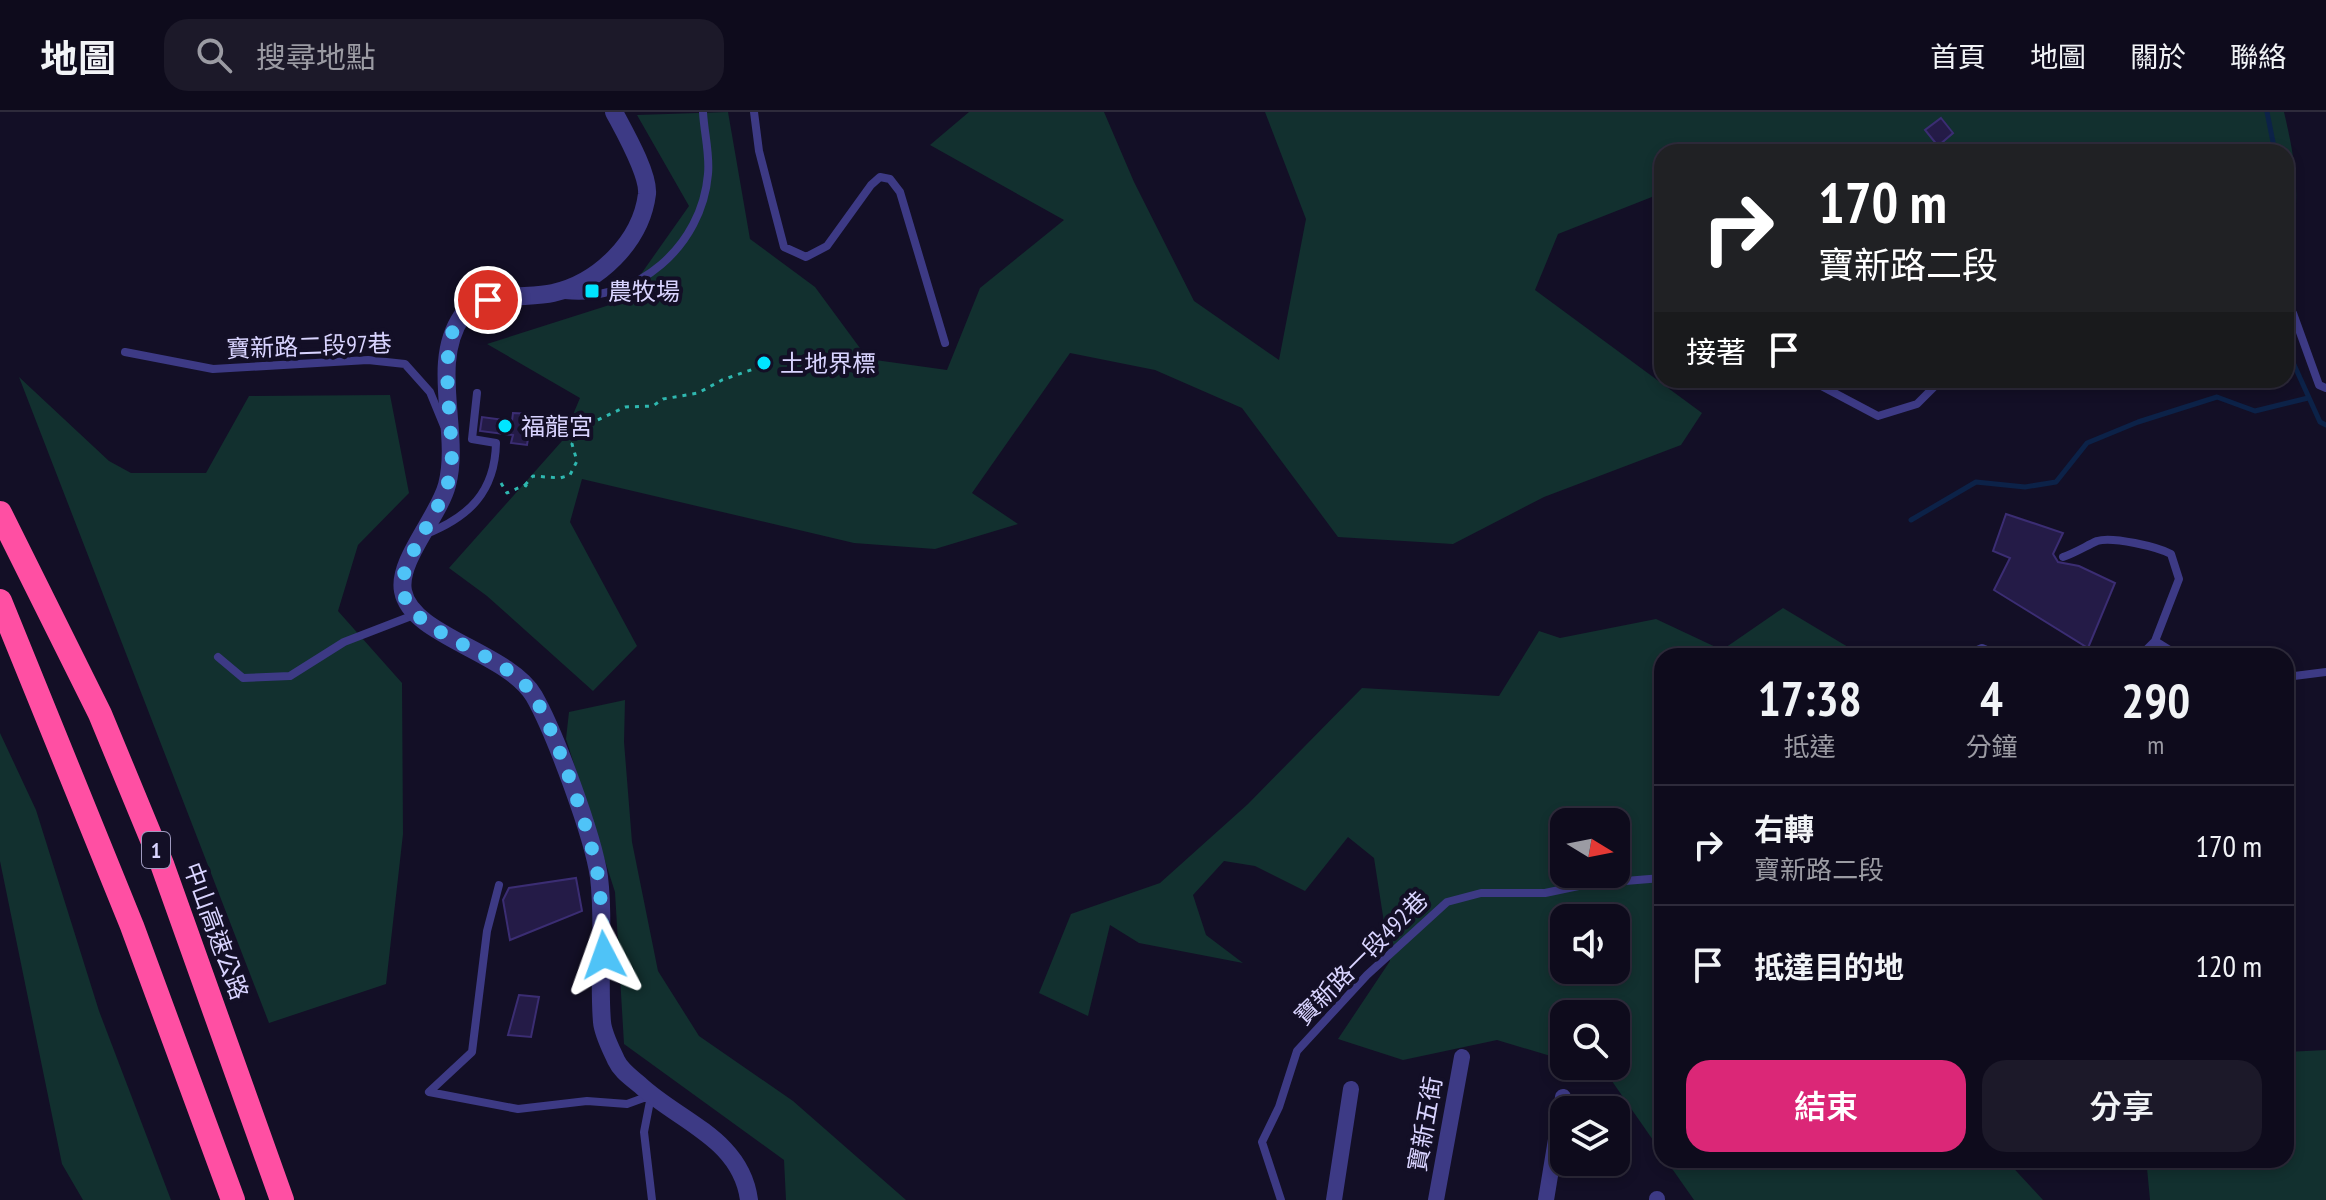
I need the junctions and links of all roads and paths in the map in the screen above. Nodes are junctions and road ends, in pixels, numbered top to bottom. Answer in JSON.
{"nodes":[{"id":1,"x":614,"y":112,"type":"edge"},
{"id":2,"x":703,"y":112,"type":"edge"},
{"id":3,"x":754,"y":112,"type":"edge"},
{"id":4,"x":552,"y":293,"type":"junction"},
{"id":5,"x":2294,"y":323,"type":"edge"},
{"id":6,"x":945,"y":343,"type":"dead end"},
{"id":7,"x":125,"y":352,"type":"dead end"},
{"id":8,"x":768,"y":364,"type":"dead end"},
{"id":9,"x":1825,"y":388,"type":"edge"},
{"id":10,"x":1933,"y":388,"type":"edge"},
{"id":11,"x":2326,"y":388,"type":"edge"},
{"id":12,"x":477,"y":393,"type":"dead end"},
{"id":13,"x":451,"y":441,"type":"junction"},
{"id":14,"x":492,"y":471,"type":"junction"},
{"id":15,"x":525,"y":485,"type":"junction"},
{"id":16,"x":531,"y":490,"type":"dead end"},
{"id":17,"x":0,"y":513,"type":"edge"},
{"id":18,"x":425,"y":534,"type":"junction"},
{"id":19,"x":2063,"y":557,"type":"dead end"},
{"id":20,"x":0,"y":601,"type":"edge"},
{"id":21,"x":414,"y":615,"type":"junction"},
{"id":22,"x":2155,"y":641,"type":"junction"},
{"id":23,"x":2148,"y":648,"type":"edge"},
{"id":24,"x":2166,"y":648,"type":"edge"},
{"id":25,"x":218,"y":657,"type":"dead end"},
{"id":26,"x":2326,"y":672,"type":"edge"},
{"id":27,"x":2294,"y":676,"type":"edge"},
{"id":28,"x":1654,"y":879,"type":"edge"},
{"id":29,"x":499,"y":885,"type":"dead end"},
{"id":30,"x":1462,"y":1057,"type":"dead end"},
{"id":31,"x":1351,"y":1089,"type":"dead end"},
{"id":32,"x":651,"y":1095,"type":"junction"},
{"id":33,"x":1550,"y":1176,"type":"edge"},
{"id":34,"x":233,"y":1200,"type":"edge"},
{"id":35,"x":282,"y":1200,"type":"edge"},
{"id":36,"x":652,"y":1200,"type":"edge"},
{"id":37,"x":749,"y":1200,"type":"edge"},
{"id":38,"x":1281,"y":1200,"type":"edge"},
{"id":39,"x":1334,"y":1200,"type":"edge"},
{"id":40,"x":1436,"y":1200,"type":"edge"},
{"id":41,"x":1546,"y":1200,"type":"edge"}],
"edges":[{"from":1,"to":4,"type":"street"},
{"from":2,"to":4,"type":"lane"},
{"from":3,"to":6,"type":"lane"},
{"from":4,"to":13,"type":"street"},
{"from":5,"to":11,"type":"lane"},
{"from":7,"to":13,"type":"lane","name":"寶新路二段97巷"},
{"from":8,"to":15,"type":"path"},
{"from":9,"to":10,"type":"lane"},
{"from":12,"to":14,"type":"lane"},
{"from":13,"to":18,"type":"street"},
{"from":14,"to":15,"type":"path"},
{"from":14,"to":18,"type":"lane"},
{"from":15,"to":16,"type":"path"},
{"from":17,"to":35,"type":"highway","name":"中山高速公路","number":"1"},
{"from":18,"to":21,"type":"street"},
{"from":19,"to":22,"type":"lane"},
{"from":20,"to":34,"type":"highway","number":"1"},
{"from":21,"to":25,"type":"lane"},
{"from":21,"to":32,"type":"street"},
{"from":22,"to":23,"type":"lane"},
{"from":22,"to":24,"type":"lane"},
{"from":26,"to":27,"type":"lane"},
{"from":28,"to":38,"type":"lane","name":"寶新路一段492巷"},
{"from":29,"to":32,"type":"lane"},
{"from":30,"to":40,"type":"street","name":"寶新五街"},
{"from":31,"to":39,"type":"street"},
{"from":32,"to":36,"type":"lane"},
{"from":32,"to":37,"type":"street"},
{"from":33,"to":41,"type":"street"}]}
